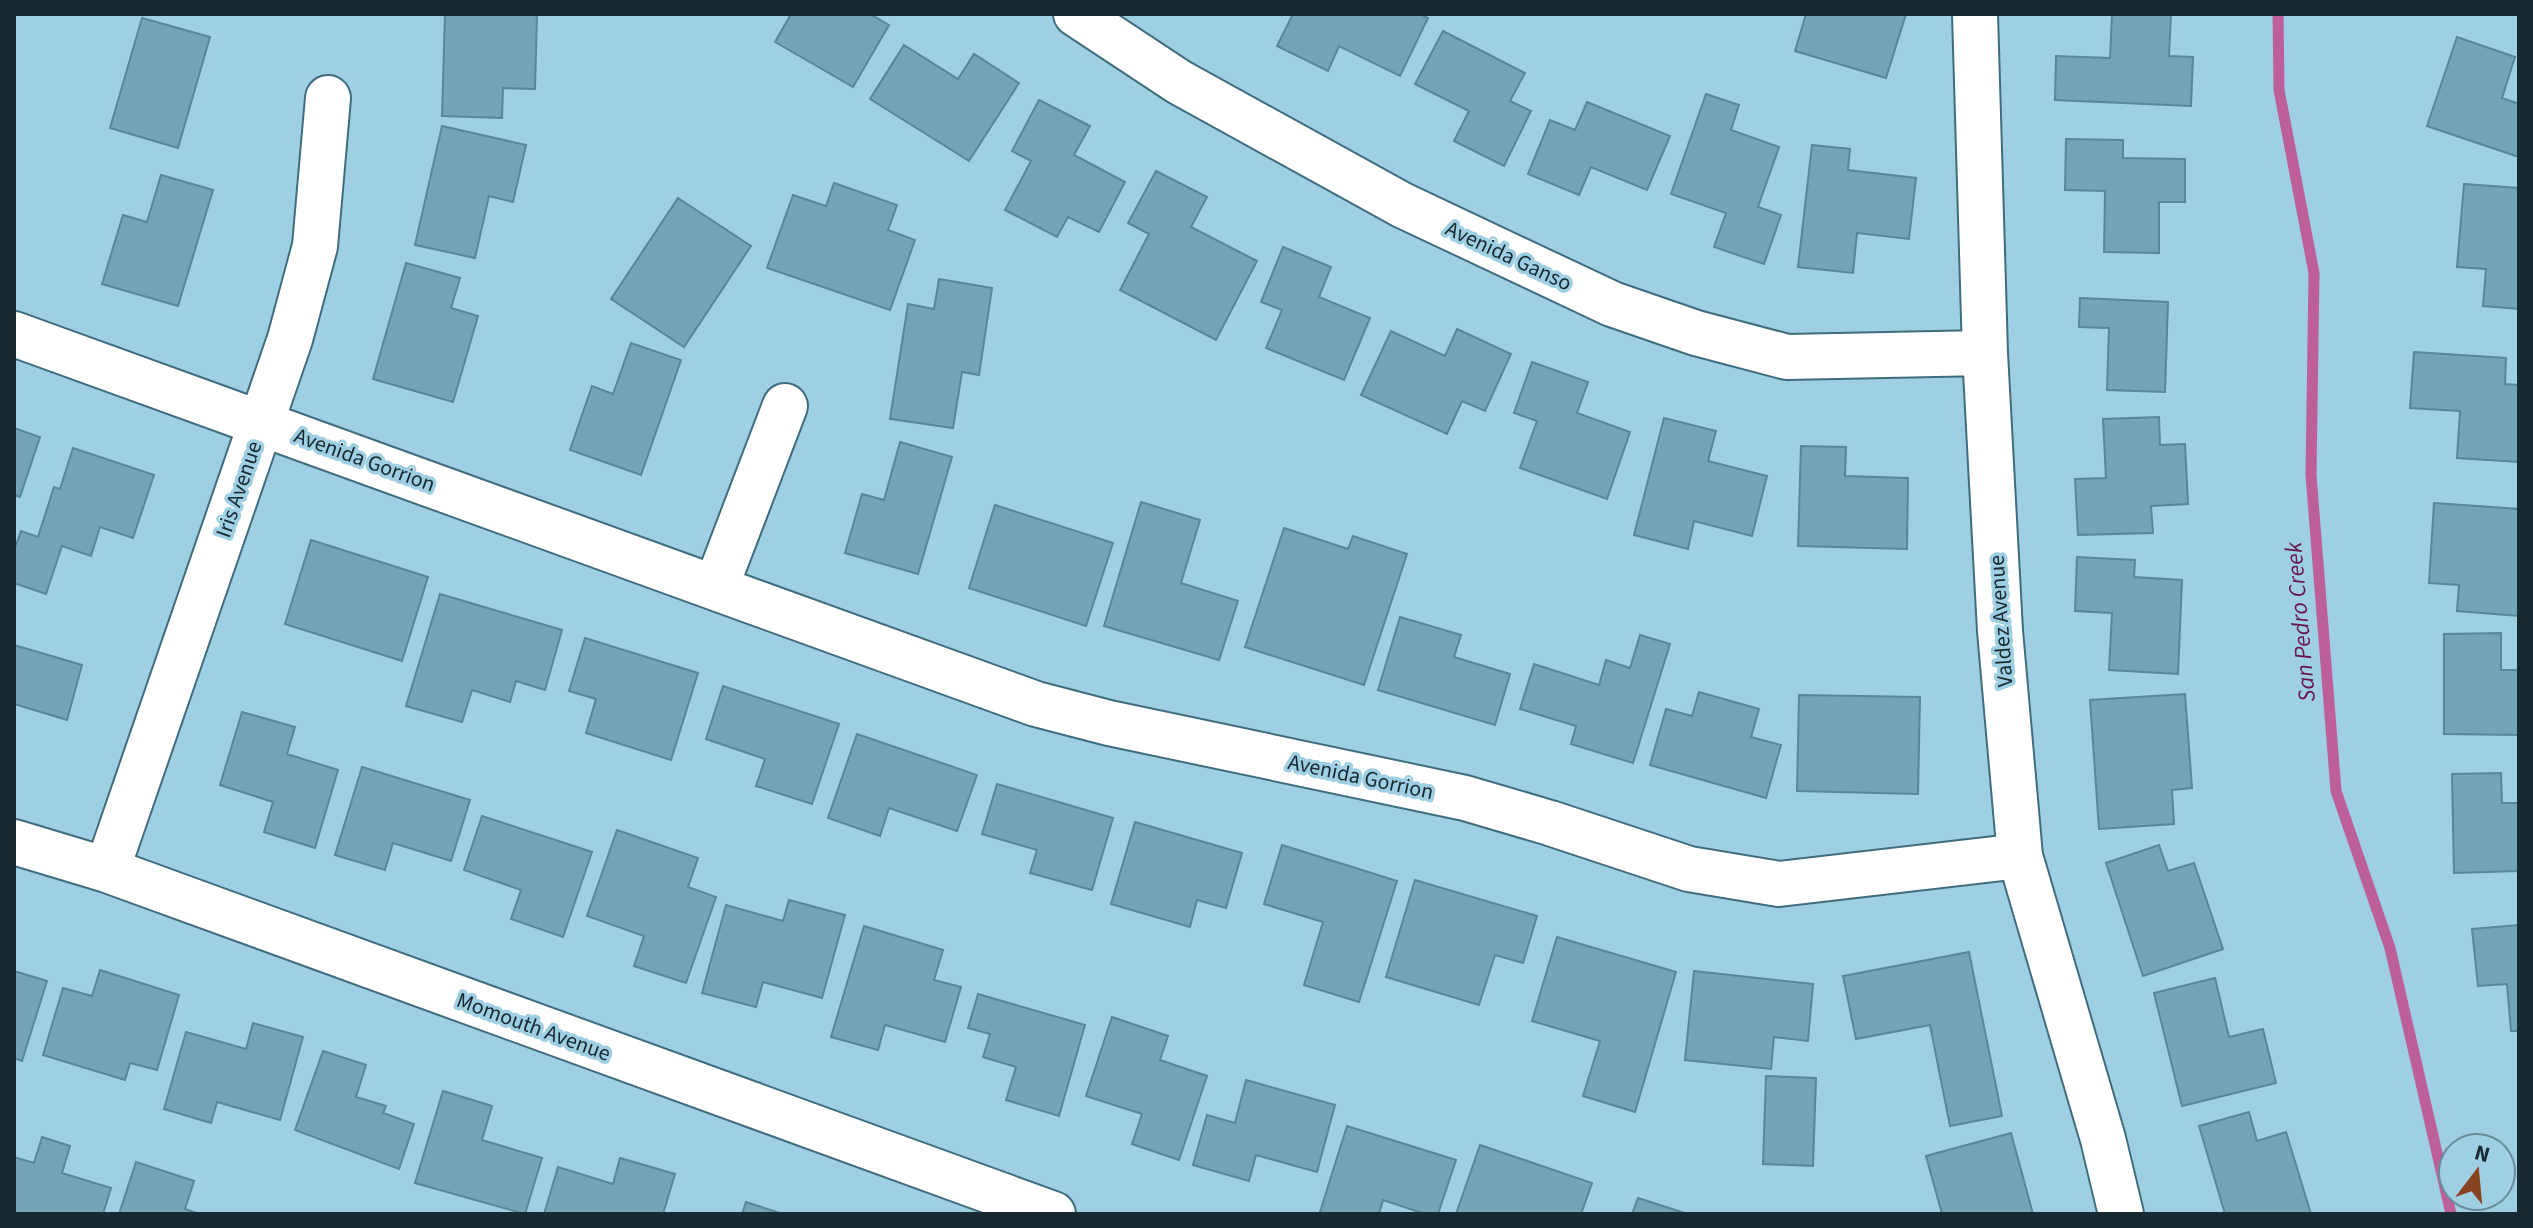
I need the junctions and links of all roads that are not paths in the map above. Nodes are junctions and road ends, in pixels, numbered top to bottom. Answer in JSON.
{"nodes":[{"id":1,"x":1076,"y":14,"type":"edge"},
{"id":2,"x":1975,"y":14,"type":"edge"},
{"id":3,"x":328,"y":98,"type":"dead end"},
{"id":4,"x":14,"y":334,"type":"edge"},
{"id":5,"x":1985,"y":353,"type":"junction"},
{"id":6,"x":785,"y":406,"type":"dead end"},
{"id":7,"x":261,"y":421,"type":"junction"},
{"id":8,"x":716,"y":587,"type":"junction"},
{"id":9,"x":14,"y":842,"type":"edge"},
{"id":10,"x":2020,"y":856,"type":"junction"},
{"id":11,"x":107,"y":870,"type":"junction"},
{"id":12,"x":1053,"y":1214,"type":"edge"},
{"id":13,"x":2121,"y":1214,"type":"edge"}],
"edges":[{"from":1,"to":5,"type":"street","name":"Avenida Ganso"},
{"from":2,"to":5,"type":"street","name":"Valdez Avenue"},
{"from":3,"to":7,"type":"street","name":"Iris Avenue"},
{"from":4,"to":7,"type":"street","name":"Avenida Gorrion"},
{"from":5,"to":10,"type":"street","name":"Valdez Avenue"},
{"from":6,"to":8,"type":"street"},
{"from":7,"to":8,"type":"street","name":"Avenida Gorrion"},
{"from":7,"to":11,"type":"street","name":"Iris Avenue"},
{"from":8,"to":10,"type":"street","name":"Avenida Gorrion"},
{"from":9,"to":11,"type":"street","name":"Momouth Avenue"},
{"from":10,"to":13,"type":"street","name":"Valdez Avenue"},
{"from":11,"to":12,"type":"street","name":"Momouth Avenue"}]}
